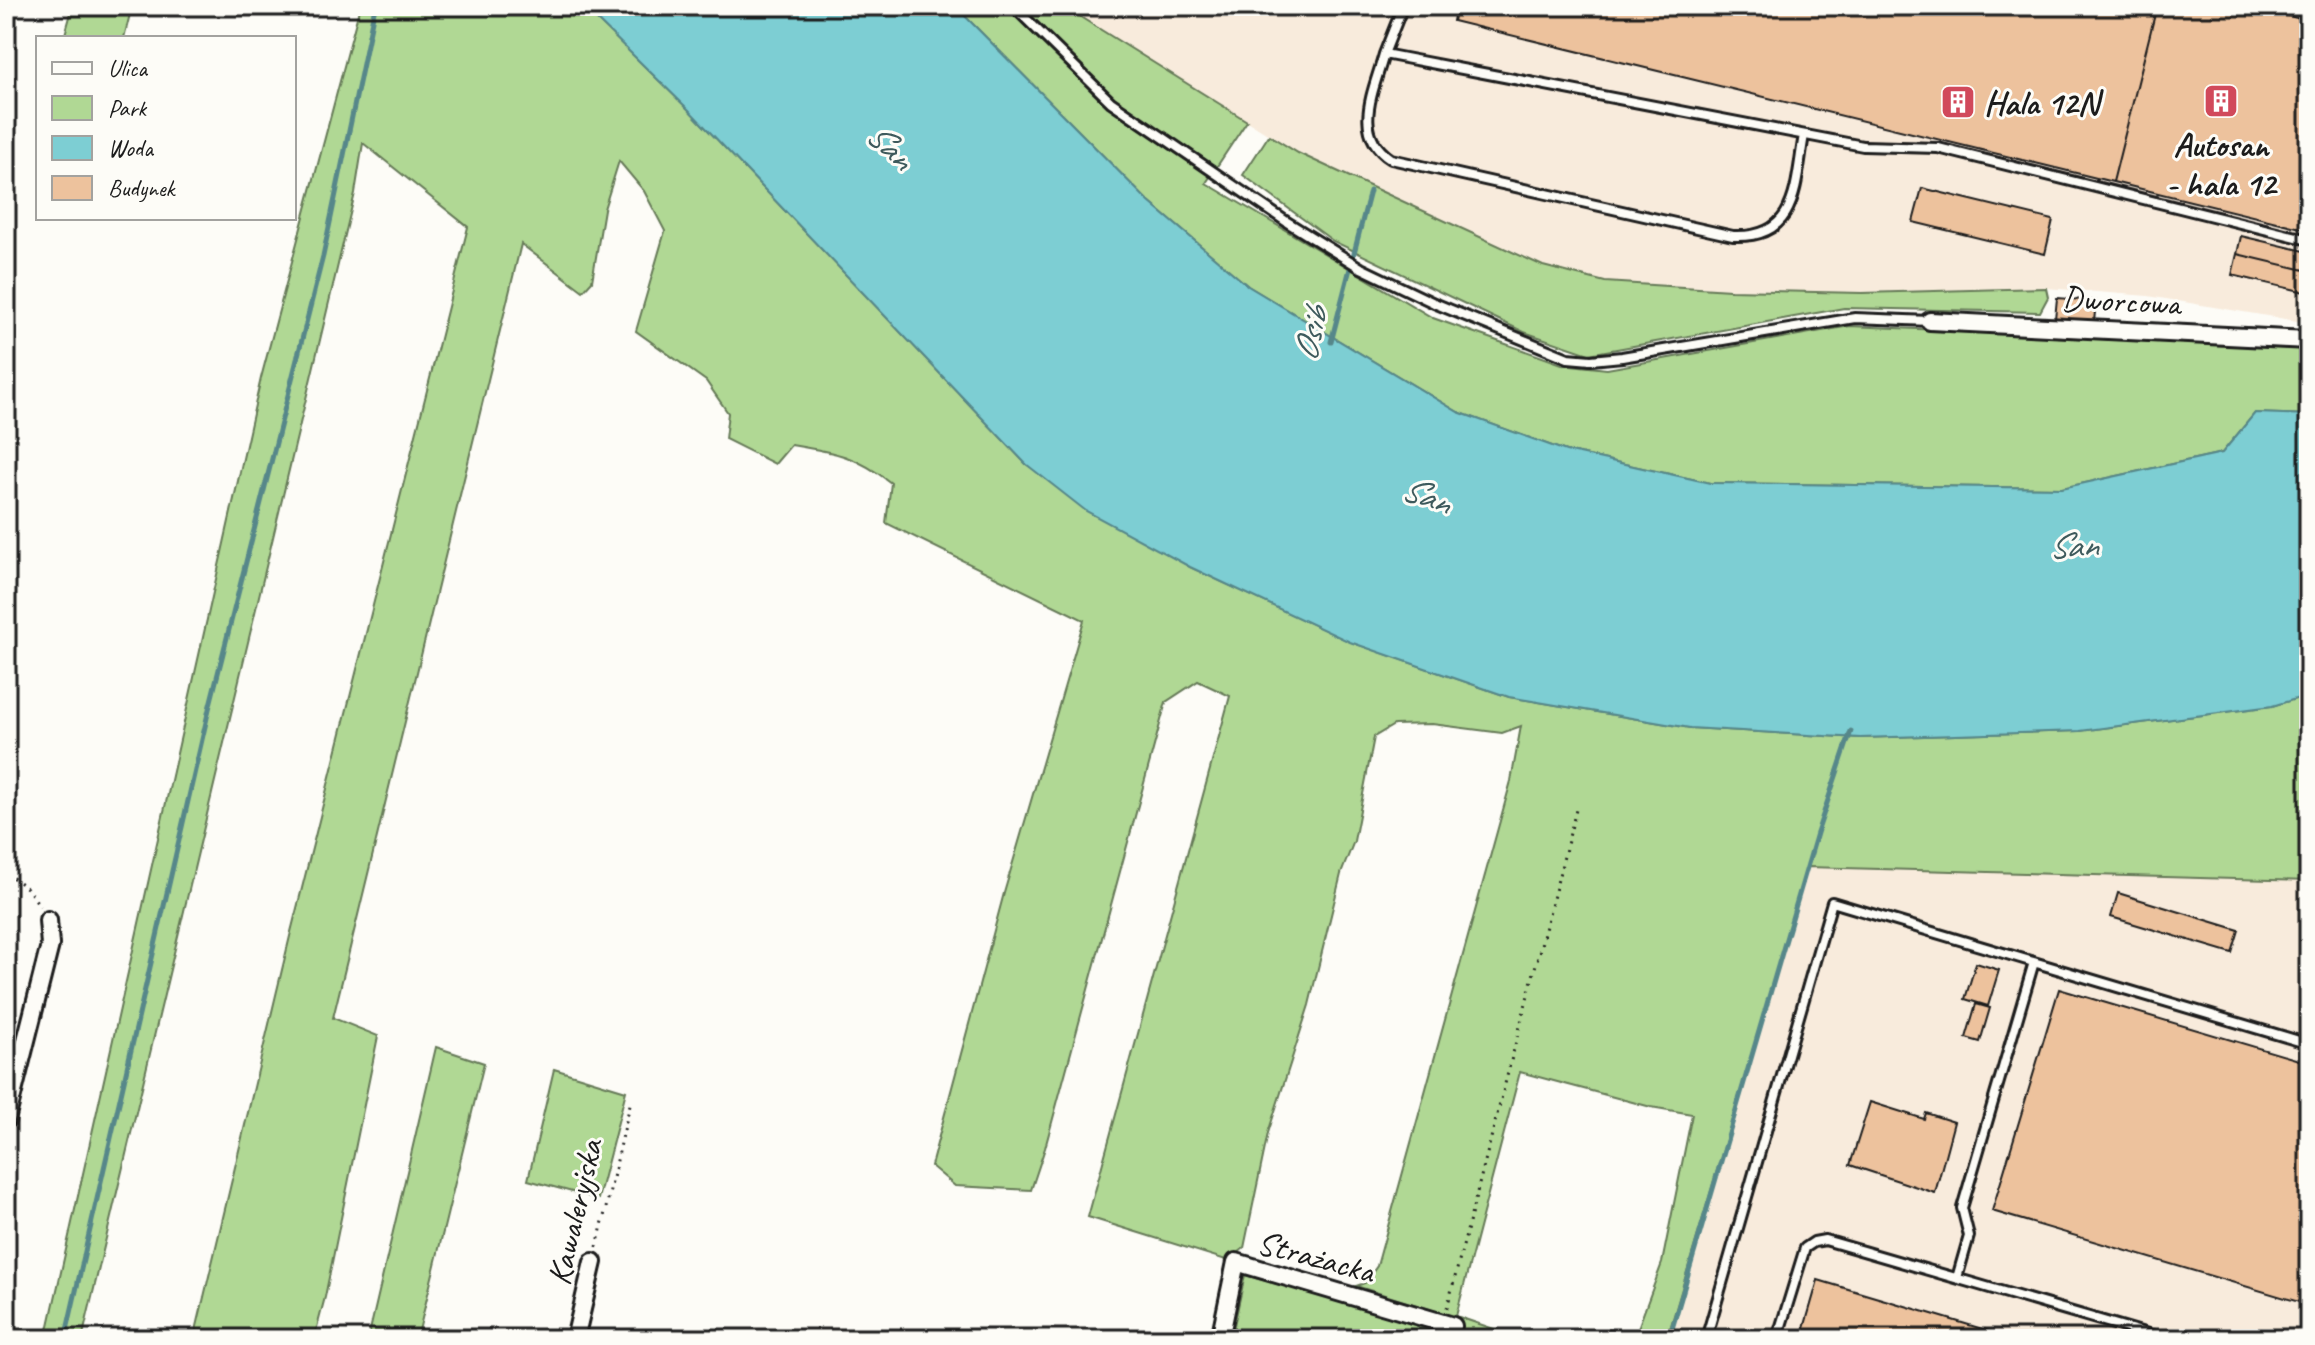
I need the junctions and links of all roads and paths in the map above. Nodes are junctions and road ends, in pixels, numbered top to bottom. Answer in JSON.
{"nodes":[{"id":1,"x":1013,"y":6,"type":"edge"},
{"id":2,"x":1403,"y":6,"type":"edge"},
{"id":3,"x":1384,"y":54,"type":"junction"},
{"id":4,"x":1804,"y":135,"type":"junction"},
{"id":5,"x":2309,"y":240,"type":"edge"},
{"id":6,"x":1930,"y":321,"type":"joint"},
{"id":7,"x":2309,"y":340,"type":"edge"},
{"id":8,"x":1577,"y":806,"type":"dead end"},
{"id":9,"x":6,"y":873,"type":"edge"},
{"id":10,"x":48,"y":920,"type":"joint"},
{"id":11,"x":2034,"y":962,"type":"junction"},
{"id":12,"x":2309,"y":1044,"type":"edge"},
{"id":13,"x":631,"y":1100,"type":"dead end"},
{"id":14,"x":6,"y":1120,"type":"edge"},
{"id":15,"x":593,"y":1262,"type":"joint"},
{"id":16,"x":1957,"y":1278,"type":"junction"},
{"id":17,"x":1448,"y":1324,"type":"joint"},
{"id":18,"x":575,"y":1339,"type":"edge"},
{"id":19,"x":1220,"y":1339,"type":"edge"},
{"id":20,"x":1706,"y":1339,"type":"edge"},
{"id":21,"x":1777,"y":1339,"type":"edge"},
{"id":22,"x":2165,"y":1339,"type":"edge"}],
"edges":[{"from":1,"to":6,"type":"lane"},
{"from":2,"to":3,"type":"lane"},
{"from":3,"to":4,"type":"lane"},
{"from":3,"to":4,"type":"lane"},
{"from":4,"to":5,"type":"lane"},
{"from":6,"to":7,"type":"street","name":"Dworcowa"},
{"from":8,"to":17,"type":"path"},
{"from":9,"to":10,"type":"path"},
{"from":10,"to":14,"type":"street"},
{"from":11,"to":12,"type":"lane"},
{"from":11,"to":16,"type":"lane"},
{"from":11,"to":20,"type":"lane"},
{"from":13,"to":15,"type":"path","name":"Kawaleryjska"},
{"from":15,"to":18,"type":"street","name":"Kawaleryjska"},
{"from":16,"to":21,"type":"lane"},
{"from":16,"to":22,"type":"lane"},
{"from":17,"to":19,"type":"street","name":"Strażacka"}]}
